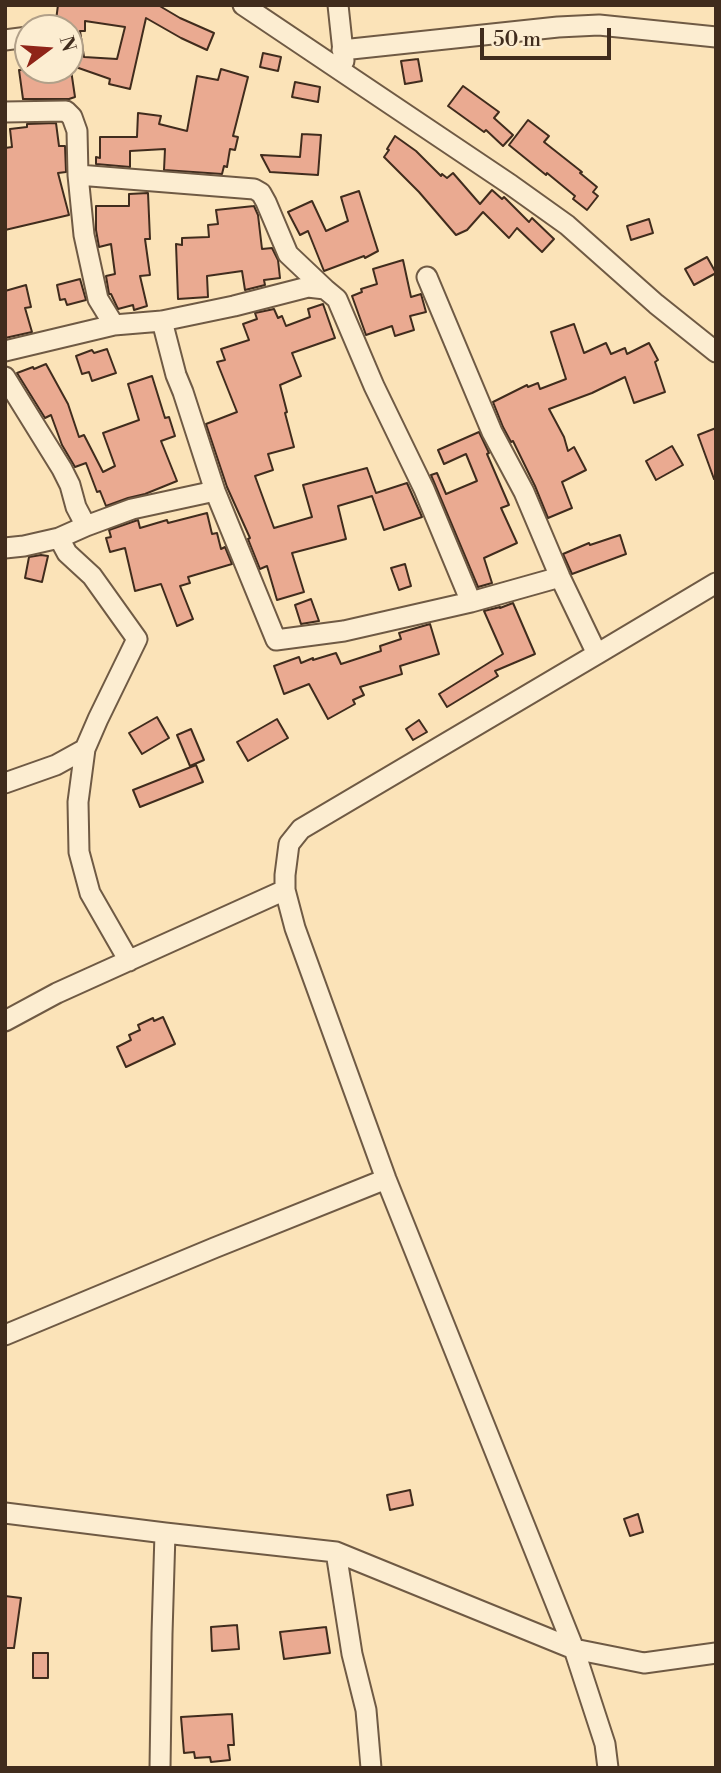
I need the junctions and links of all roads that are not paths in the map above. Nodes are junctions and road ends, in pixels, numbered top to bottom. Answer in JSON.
{"nodes":[{"id":1,"x":243,"y":5,"type":"edge"},
{"id":2,"x":338,"y":5,"type":"edge"},
{"id":3,"x":716,"y":37,"type":"edge"},
{"id":4,"x":342,"y":50,"type":"junction"},
{"id":5,"x":347,"y":75,"type":"junction"},
{"id":6,"x":5,"y":112,"type":"edge"},
{"id":7,"x":78,"y":175,"type":"junction"},
{"id":8,"x":427,"y":277,"type":"dead end"},
{"id":9,"x":325,"y":289,"type":"junction"},
{"id":10,"x":162,"y":321,"type":"junction"},
{"id":11,"x":114,"y":325,"type":"junction"},
{"id":12,"x":5,"y":351,"type":"edge"},
{"id":13,"x":716,"y":352,"type":"edge"},
{"id":14,"x":5,"y":377,"type":"edge"},
{"id":15,"x":215,"y":491,"type":"junction"},
{"id":16,"x":86,"y":526,"type":"junction"},
{"id":17,"x":58,"y":538,"type":"junction"},
{"id":18,"x":5,"y":548,"type":"edge"},
{"id":19,"x":560,"y":577,"type":"junction"},
{"id":20,"x":716,"y":583,"type":"edge"},
{"id":21,"x":471,"y":602,"type":"junction"},
{"id":22,"x":597,"y":654,"type":"junction"},
{"id":23,"x":85,"y":750,"type":"junction"},
{"id":24,"x":5,"y":783,"type":"edge"},
{"id":25,"x":285,"y":890,"type":"junction"},
{"id":26,"x":128,"y":961,"type":"junction"},
{"id":27,"x":5,"y":1021,"type":"edge"},
{"id":28,"x":386,"y":1179,"type":"junction"},
{"id":29,"x":5,"y":1335,"type":"edge"},
{"id":30,"x":5,"y":1513,"type":"edge"},
{"id":31,"x":165,"y":1533,"type":"junction"},
{"id":32,"x":336,"y":1552,"type":"junction"},
{"id":33,"x":574,"y":1649,"type":"junction"},
{"id":34,"x":716,"y":1653,"type":"edge"},
{"id":35,"x":160,"y":1768,"type":"edge"},
{"id":36,"x":372,"y":1768,"type":"edge"},
{"id":37,"x":608,"y":1768,"type":"edge"}],
"edges":[{"from":1,"to":5,"type":"street"},
{"from":2,"to":4,"type":"street"},
{"from":3,"to":4,"type":"street"},
{"from":4,"to":5,"type":"street"},
{"from":5,"to":13,"type":"street"},
{"from":6,"to":7,"type":"street"},
{"from":7,"to":9,"type":"street"},
{"from":7,"to":11,"type":"street"},
{"from":8,"to":19,"type":"street"},
{"from":9,"to":10,"type":"street"},
{"from":9,"to":21,"type":"street"},
{"from":10,"to":11,"type":"street"},
{"from":10,"to":15,"type":"street"},
{"from":11,"to":12,"type":"street"},
{"from":14,"to":16,"type":"street"},
{"from":15,"to":16,"type":"street"},
{"from":15,"to":21,"type":"street"},
{"from":16,"to":17,"type":"street"},
{"from":17,"to":18,"type":"street"},
{"from":17,"to":23,"type":"street"},
{"from":19,"to":21,"type":"street"},
{"from":19,"to":22,"type":"street"},
{"from":20,"to":22,"type":"street"},
{"from":22,"to":25,"type":"street"},
{"from":23,"to":24,"type":"street"},
{"from":23,"to":26,"type":"street"},
{"from":25,"to":26,"type":"street"},
{"from":25,"to":28,"type":"street"},
{"from":26,"to":27,"type":"street"},
{"from":28,"to":29,"type":"street"},
{"from":28,"to":33,"type":"street"},
{"from":30,"to":31,"type":"street"},
{"from":31,"to":32,"type":"street"},
{"from":31,"to":35,"type":"street"},
{"from":32,"to":33,"type":"street"},
{"from":32,"to":36,"type":"street"},
{"from":33,"to":34,"type":"street"},
{"from":33,"to":37,"type":"street"}]}
